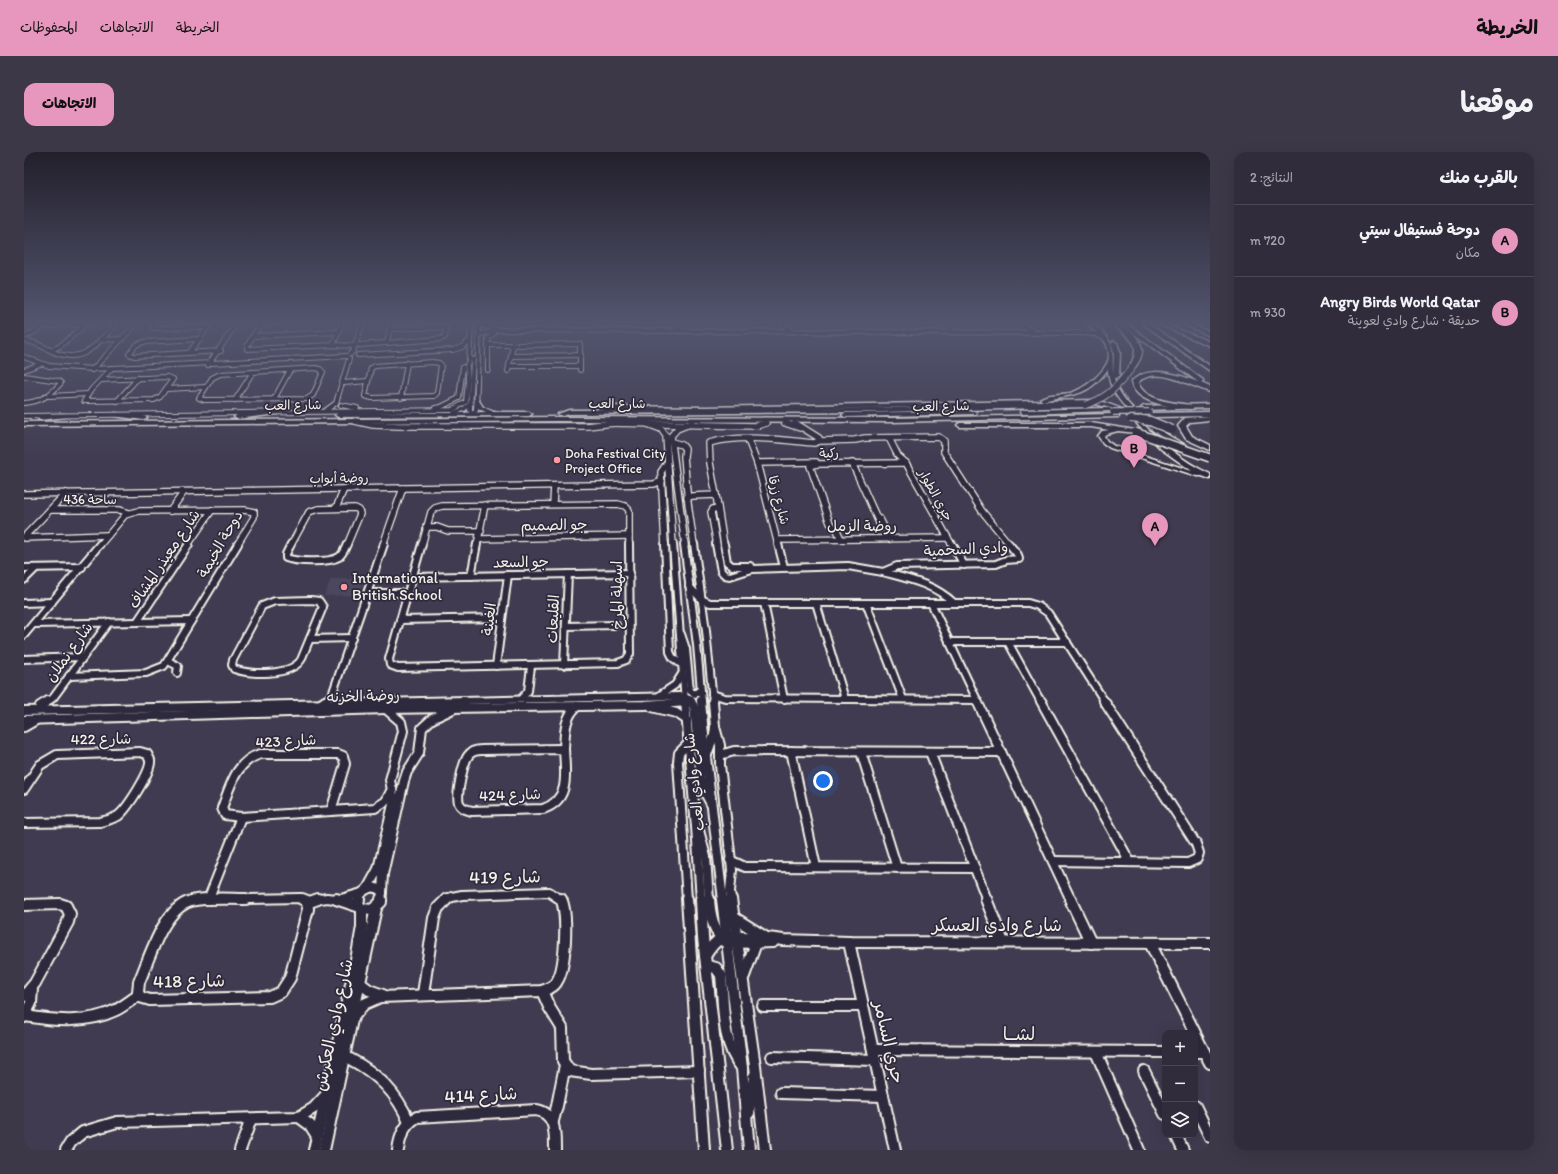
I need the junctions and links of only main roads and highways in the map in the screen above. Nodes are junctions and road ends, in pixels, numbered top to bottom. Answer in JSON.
{"nodes":[{"id":1,"x":1105,"y":370,"type":"edge"},
{"id":2,"x":1110,"y":370,"type":"edge"},
{"id":3,"x":1116,"y":370,"type":"edge"},
{"id":4,"x":1130,"y":370,"type":"edge"},
{"id":5,"x":1184,"y":370,"type":"edge"},
{"id":6,"x":1194,"y":370,"type":"edge"},
{"id":7,"x":1210,"y":381,"type":"edge"},
{"id":8,"x":1210,"y":389,"type":"edge"},
{"id":9,"x":1036,"y":403,"type":"junction"},
{"id":10,"x":942,"y":406,"type":"junction"},
{"id":11,"x":1210,"y":406,"type":"edge"},
{"id":12,"x":1191,"y":407,"type":"junction"},
{"id":13,"x":706,"y":409,"type":"junction"},
{"id":14,"x":868,"y":410,"type":"junction"},
{"id":15,"x":881,"y":410,"type":"junction"},
{"id":16,"x":1210,"y":410,"type":"edge"},
{"id":17,"x":374,"y":412,"type":"road end"},
{"id":18,"x":589,"y":412,"type":"junction"},
{"id":19,"x":718,"y":412,"type":"junction"},
{"id":20,"x":276,"y":413,"type":"road end"},
{"id":21,"x":1150,"y":413,"type":"junction"},
{"id":22,"x":398,"y":414,"type":"junction"},
{"id":23,"x":439,"y":414,"type":"junction"},
{"id":24,"x":472,"y":414,"type":"junction"},
{"id":25,"x":522,"y":414,"type":"junction"},
{"id":26,"x":638,"y":414,"type":"junction"},
{"id":27,"x":1115,"y":414,"type":"junction"},
{"id":28,"x":1210,"y":414,"type":"edge"},
{"id":29,"x":825,"y":415,"type":"junction"},
{"id":30,"x":64,"y":416,"type":"road end"},
{"id":31,"x":115,"y":416,"type":"road end"},
{"id":32,"x":560,"y":416,"type":"junction"},
{"id":33,"x":237,"y":417,"type":"junction"},
{"id":34,"x":813,"y":417,"type":"junction"},
{"id":35,"x":24,"y":418,"type":"edge"},
{"id":36,"x":40,"y":418,"type":"junction"},
{"id":37,"x":144,"y":418,"type":"junction"},
{"id":38,"x":1210,"y":418,"type":"edge"},
{"id":39,"x":971,"y":419,"type":"junction"},
{"id":40,"x":1130,"y":419,"type":"junction"},
{"id":41,"x":382,"y":421,"type":"junction"},
{"id":42,"x":482,"y":421,"type":"junction"},
{"id":43,"x":691,"y":422,"type":"junction"},
{"id":44,"x":1054,"y":422,"type":"junction"},
{"id":45,"x":24,"y":424,"type":"edge"},
{"id":46,"x":987,"y":426,"type":"junction"},
{"id":47,"x":1134,"y":432,"type":"junction"},
{"id":48,"x":1210,"y":449,"type":"edge"},
{"id":49,"x":1208,"y":458,"type":"edge"},
{"id":50,"x":1189,"y":464,"type":"junction"},
{"id":51,"x":1210,"y":478,"type":"edge"}],
"edges":[{"from":1,"to":9,"type":"main road"},
{"from":2,"to":49,"type":"main road"},
{"from":3,"to":49,"type":"main road"},
{"from":4,"to":15,"type":"highway","bridge":true},
{"from":5,"to":8,"type":"highway"},
{"from":6,"to":7,"type":"highway"},
{"from":8,"to":12,"type":"highway"},
{"from":9,"to":10,"type":"main road"},
{"from":9,"to":50,"type":"main road"},
{"from":10,"to":13,"type":"main road"},
{"from":10,"to":14,"type":"highway"},
{"from":11,"to":12,"type":"main road"},
{"from":12,"to":21,"type":"main road"},
{"from":13,"to":18,"type":"main road"},
{"from":13,"to":19,"type":"highway"},
{"from":14,"to":15,"type":"highway"},
{"from":14,"to":19,"type":"highway"},
{"from":15,"to":29,"type":"highway"},
{"from":16,"to":21,"type":"main road","name":"شارع العب"},
{"from":17,"to":22,"type":"main road"},
{"from":18,"to":19,"type":"highway"},
{"from":18,"to":32,"type":"highway"},
{"from":20,"to":33,"type":"main road"},
{"from":21,"to":27,"type":"main road","name":"شارع العب"},
{"from":21,"to":27,"type":"main road","bridge":true},
{"from":21,"to":28,"type":"main road","name":"شارع العب"},
{"from":21,"to":38,"type":"main road"},
{"from":21,"to":40,"type":"main road","bridge":true},
{"from":22,"to":23,"type":"main road","name":"شارع العب"},
{"from":22,"to":33,"type":"main road","name":"شارع العب"},
{"from":23,"to":24,"type":"main road","name":"شارع العب"},
{"from":23,"to":25,"type":"main road"},
{"from":24,"to":25,"type":"main road","name":"شارع العب"},
{"from":24,"to":41,"type":"main road"},
{"from":24,"to":42,"type":"main road"},
{"from":25,"to":32,"type":"main road","name":"شارع العب"},
{"from":26,"to":32,"type":"main road","name":"شارع العب"},
{"from":26,"to":34,"type":"main road","name":"شارع العب"},
{"from":26,"to":42,"type":"main road"},
{"from":27,"to":29,"type":"main road"},
{"from":27,"to":34,"type":"main road","name":"شارع العب"},
{"from":27,"to":39,"type":"main road","name":"شارع العب"},
{"from":27,"to":40,"type":"main road"},
{"from":27,"to":44,"type":"main road"},
{"from":29,"to":34,"type":"main road"},
{"from":30,"to":36,"type":"main road"},
{"from":31,"to":37,"type":"main road"},
{"from":32,"to":42,"type":"main road","name":"شارع العب"},
{"from":32,"to":43,"type":"main road","name":"شارع العب"},
{"from":33,"to":37,"type":"main road","name":"شارع العب"},
{"from":35,"to":36,"type":"main road","name":"شارع العب"},
{"from":36,"to":37,"type":"main road","name":"شارع العب"},
{"from":38,"to":48,"type":"highway"},
{"from":39,"to":43,"type":"main road","name":"شارع العب"},
{"from":39,"to":44,"type":"main road"},
{"from":40,"to":48,"type":"highway","bridge":true},
{"from":41,"to":42,"type":"main road","name":"شارع العب"},
{"from":41,"to":45,"type":"main road","name":"شارع العب"},
{"from":43,"to":46,"type":"main road"},
{"from":44,"to":46,"type":"main road"},
{"from":46,"to":47,"type":"main road"},
{"from":47,"to":49,"type":"main road","bridge":true},
{"from":47,"to":51,"type":"main road"},
{"from":49,"to":50,"type":"main road"},
{"from":50,"to":51,"type":"main road"}]}
